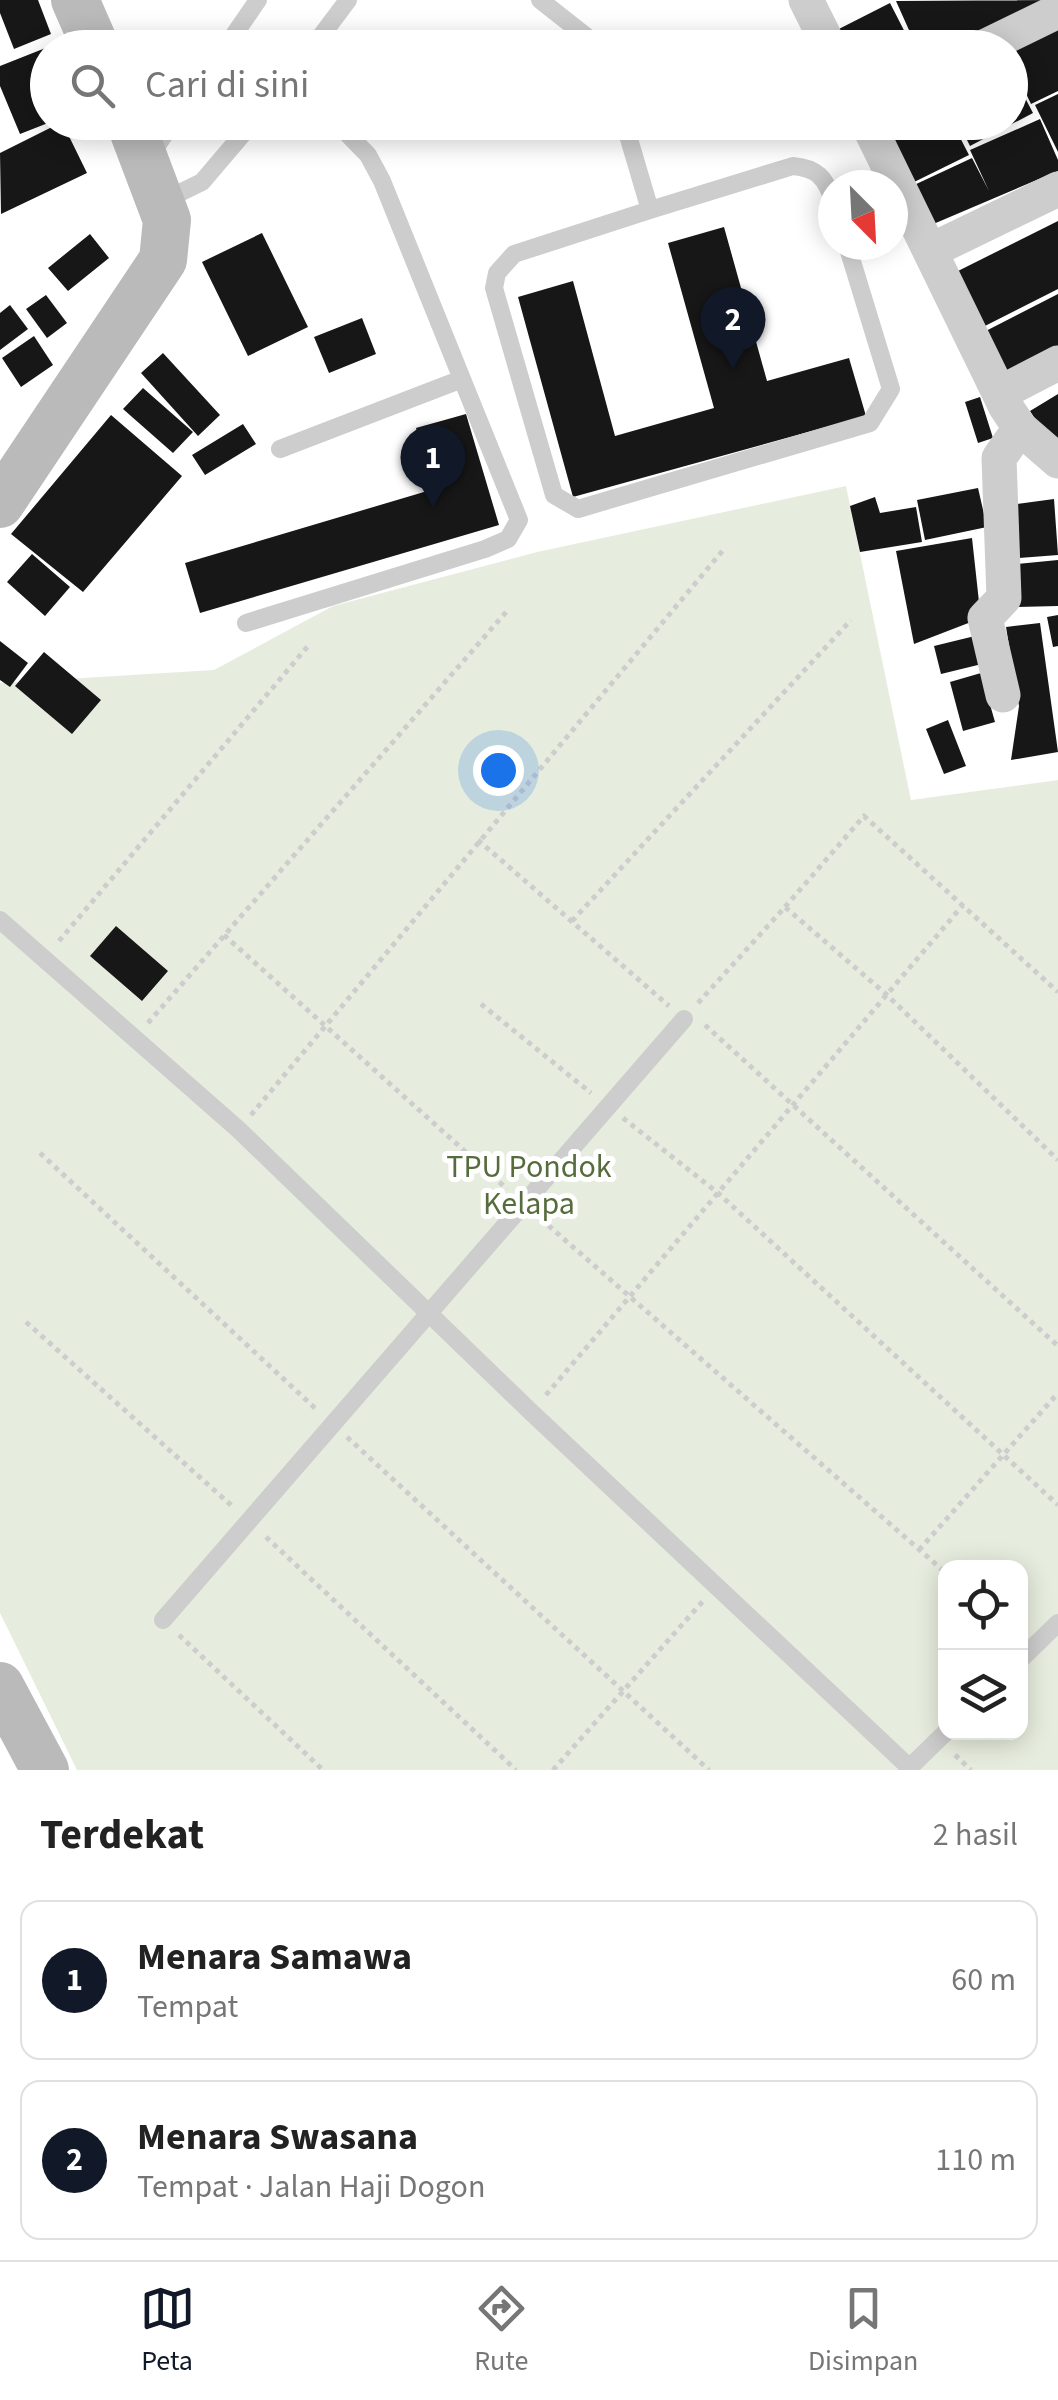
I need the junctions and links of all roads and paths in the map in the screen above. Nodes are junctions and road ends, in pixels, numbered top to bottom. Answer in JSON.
{"nodes":[{"id":1,"x":76,"y":0,"type":"edge"},
{"id":2,"x":258,"y":0,"type":"edge"},
{"id":3,"x":348,"y":0,"type":"edge"},
{"id":4,"x":540,"y":0,"type":"edge"},
{"id":5,"x":806,"y":0,"type":"edge"},
{"id":6,"x":1058,"y":10,"type":"edge"},
{"id":7,"x":88,"y":30,"type":"edge"},
{"id":8,"x":237,"y":30,"type":"edge"},
{"id":9,"x":326,"y":30,"type":"edge"},
{"id":10,"x":578,"y":30,"type":"edge"},
{"id":11,"x":821,"y":30,"type":"edge"},
{"id":12,"x":1018,"y":30,"type":"edge"},
{"id":13,"x":161,"y":140,"type":"edge"},
{"id":14,"x":238,"y":140,"type":"edge"},
{"id":15,"x":353,"y":140,"type":"edge"},
{"id":16,"x":629,"y":140,"type":"edge"},
{"id":17,"x":876,"y":140,"type":"edge"},
{"id":18,"x":146,"y":162,"type":"edge"},
{"id":19,"x":818,"y":174,"type":"edge"},
{"id":20,"x":1058,"y":189,"type":"edge"},
{"id":21,"x":650,"y":210,"type":"junction"},
{"id":22,"x":930,"y":251,"type":"junction"},
{"id":23,"x":852,"y":260,"type":"edge"},
{"id":24,"x":1058,"y":363,"type":"edge"},
{"id":25,"x":462,"y":378,"type":"junction"},
{"id":26,"x":1000,"y":392,"type":"junction"},
{"id":27,"x":1020,"y":428,"type":"junction"},
{"id":28,"x":280,"y":449,"type":"dead end"},
{"id":29,"x":1058,"y":461,"type":"edge"},
{"id":30,"x":0,"y":504,"type":"edge"},
{"id":31,"x":724,"y":549,"type":"dead end"},
{"id":32,"x":507,"y":610,"type":"dead end"},
{"id":33,"x":850,"y":620,"type":"dead end"},
{"id":34,"x":246,"y":623,"type":"dead end"},
{"id":35,"x":308,"y":646,"type":"dead end"},
{"id":36,"x":1003,"y":695,"type":"dead end"},
{"id":37,"x":478,"y":840,"type":"junction"},
{"id":38,"x":963,"y":905,"type":"junction"},
{"id":39,"x":785,"y":907,"type":"junction"},
{"id":40,"x":0,"y":920,"type":"edge"},
{"id":41,"x":572,"y":922,"type":"junction"},
{"id":42,"x":224,"y":935,"type":"junction"},
{"id":43,"x":44,"y":958,"type":"junction"},
{"id":44,"x":1058,"y":992,"type":"edge"},
{"id":45,"x":887,"y":995,"type":"junction"},
{"id":46,"x":481,"y":1004,"type":"dead end"},
{"id":47,"x":684,"y":1019,"type":"joint"},
{"id":48,"x":326,"y":1023,"type":"junction"},
{"id":49,"x":135,"y":1038,"type":"junction"},
{"id":50,"x":792,"y":1105,"type":"junction"},
{"id":51,"x":608,"y":1106,"type":"junction"},
{"id":52,"x":239,"y":1130,"type":"junction"},
{"id":53,"x":40,"y":1152,"type":"dead end"},
{"id":54,"x":1058,"y":1160,"type":"edge"},
{"id":55,"x":718,"y":1193,"type":"junction"},
{"id":56,"x":524,"y":1204,"type":"junction"},
{"id":57,"x":630,"y":1297,"type":"junction"},
{"id":58,"x":427,"y":1311,"type":"junction"},
{"id":59,"x":26,"y":1322,"type":"dead end"},
{"id":60,"x":1058,"y":1346,"type":"edge"},
{"id":61,"x":1058,"y":1393,"type":"edge"},
{"id":62,"x":531,"y":1412,"type":"junction"},
{"id":63,"x":332,"y":1424,"type":"junction"},
{"id":64,"x":1003,"y":1454,"type":"junction"},
{"id":65,"x":1058,"y":1505,"type":"edge"},
{"id":66,"x":249,"y":1521,"type":"junction"},
{"id":67,"x":918,"y":1550,"type":"junction"},
{"id":68,"x":938,"y":1566,"type":"edge"},
{"id":69,"x":716,"y":1586,"type":"junction"},
{"id":70,"x":163,"y":1620,"type":"joint"},
{"id":71,"x":1058,"y":1623,"type":"edge"},
{"id":72,"x":1028,"y":1652,"type":"edge"},
{"id":73,"x":0,"y":1686,"type":"edge"},
{"id":74,"x":623,"y":1691,"type":"junction"},
{"id":75,"x":938,"y":1740,"type":"edge"},
{"id":76,"x":908,"y":1769,"type":"edge"},
{"id":77,"x":44,"y":1770,"type":"edge"},
{"id":78,"x":323,"y":1770,"type":"edge"},
{"id":79,"x":516,"y":1770,"type":"edge"},
{"id":80,"x":553,"y":1770,"type":"edge"},
{"id":81,"x":709,"y":1770,"type":"edge"}],
"edges":[{"from":1,"to":7,"type":"street"},
{"from":2,"to":8,"type":"lane"},
{"from":3,"to":9,"type":"lane"},
{"from":4,"to":10,"type":"lane"},
{"from":5,"to":11,"type":"street"},
{"from":6,"to":12,"type":"street"},
{"from":13,"to":18,"type":"lane"},
{"from":14,"to":18,"type":"lane"},
{"from":15,"to":25,"type":"lane"},
{"from":16,"to":21,"type":"lane"},
{"from":17,"to":22,"type":"street"},
{"from":18,"to":30,"type":"street"},
{"from":19,"to":21,"type":"lane"},
{"from":20,"to":22,"type":"street"},
{"from":21,"to":23,"type":"lane"},
{"from":22,"to":26,"type":"street"},
{"from":24,"to":26,"type":"street"},
{"from":25,"to":28,"type":"lane"},
{"from":25,"to":34,"type":"lane"},
{"from":26,"to":27,"type":"street"},
{"from":27,"to":29,"type":"street"},
{"from":27,"to":36,"type":"street"},
{"from":31,"to":37,"type":"path"},
{"from":32,"to":42,"type":"path"},
{"from":33,"to":41,"type":"path"},
{"from":35,"to":43,"type":"path"},
{"from":37,"to":41,"type":"path"},
{"from":37,"to":48,"type":"path"},
{"from":38,"to":39,"type":"path"},
{"from":38,"to":44,"type":"path"},
{"from":38,"to":45,"type":"path"},
{"from":39,"to":45,"type":"path"},
{"from":39,"to":50,"type":"path"},
{"from":40,"to":43,"type":"lane"},
{"from":41,"to":47,"type":"path"},
{"from":42,"to":48,"type":"path"},
{"from":42,"to":49,"type":"path"},
{"from":43,"to":49,"type":"lane"},
{"from":45,"to":50,"type":"path"},
{"from":45,"to":54,"type":"path"},
{"from":46,"to":51,"type":"path"},
{"from":47,"to":51,"type":"lane"},
{"from":48,"to":52,"type":"path"},
{"from":48,"to":56,"type":"path"},
{"from":49,"to":52,"type":"lane"},
{"from":50,"to":55,"type":"path"},
{"from":50,"to":60,"type":"path"},
{"from":51,"to":55,"type":"path"},
{"from":51,"to":56,"type":"lane"},
{"from":52,"to":58,"type":"lane"},
{"from":53,"to":63,"type":"path"},
{"from":55,"to":57,"type":"path"},
{"from":55,"to":64,"type":"path"},
{"from":56,"to":57,"type":"path"},
{"from":56,"to":58,"type":"lane"},
{"from":57,"to":62,"type":"path"},
{"from":57,"to":67,"type":"path"},
{"from":58,"to":62,"type":"lane"},
{"from":58,"to":63,"type":"lane"},
{"from":59,"to":66,"type":"path"},
{"from":61,"to":64,"type":"path"},
{"from":62,"to":69,"type":"lane"},
{"from":63,"to":66,"type":"lane"},
{"from":63,"to":74,"type":"path"},
{"from":64,"to":65,"type":"path"},
{"from":64,"to":67,"type":"path"},
{"from":66,"to":70,"type":"lane"},
{"from":66,"to":79,"type":"path"},
{"from":67,"to":68,"type":"path"},
{"from":69,"to":74,"type":"path"},
{"from":69,"to":76,"type":"lane"},
{"from":70,"to":78,"type":"path"},
{"from":71,"to":72,"type":"lane"},
{"from":73,"to":77,"type":"street"},
{"from":74,"to":80,"type":"path"},
{"from":74,"to":81,"type":"path"},
{"from":75,"to":76,"type":"lane"}]}
